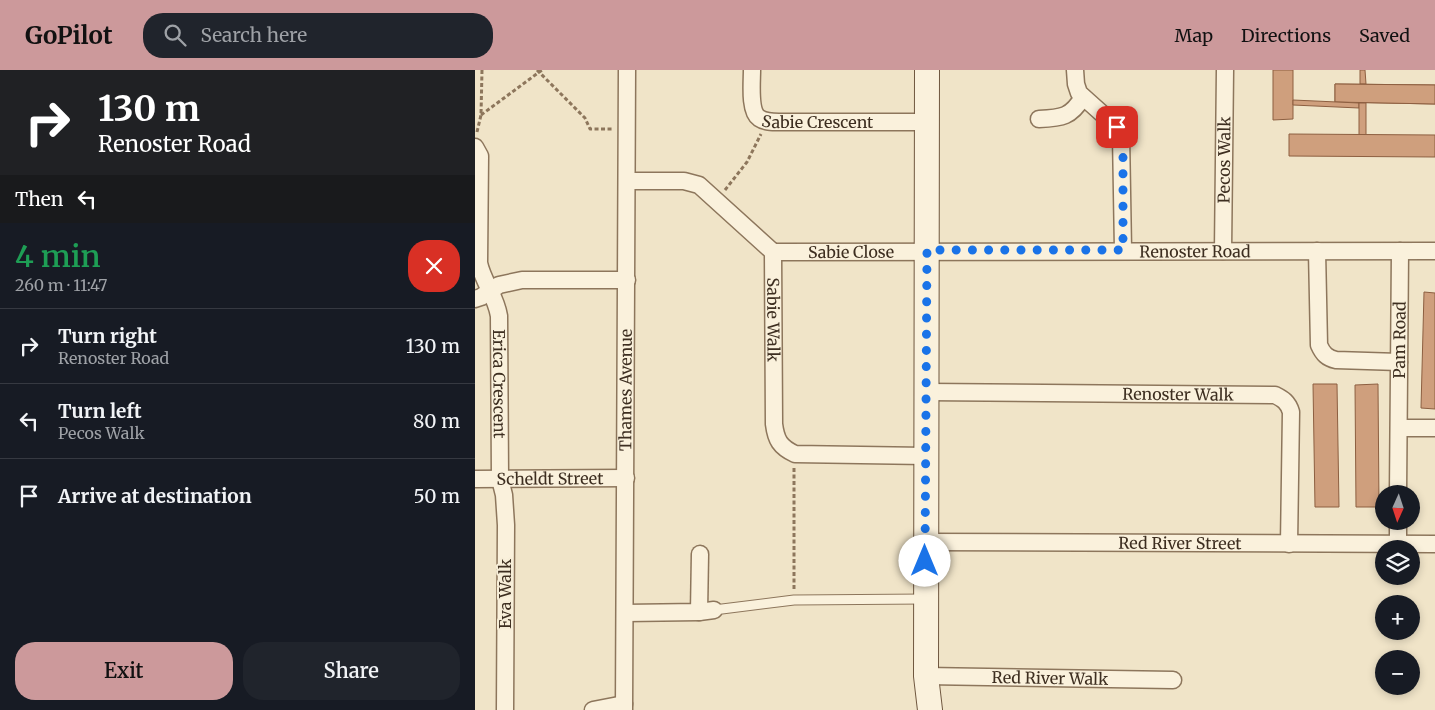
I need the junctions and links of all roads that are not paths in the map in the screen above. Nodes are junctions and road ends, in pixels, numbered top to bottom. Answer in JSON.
{"nodes":[{"id":1,"x":627,"y":70,"type":"edge"},
{"id":2,"x":752,"y":70,"type":"edge"},
{"id":3,"x":927,"y":70,"type":"edge"},
{"id":4,"x":1075,"y":70,"type":"edge"},
{"id":5,"x":1225,"y":70,"type":"edge"},
{"id":6,"x":1083,"y":97,"type":"junction"},
{"id":7,"x":1039,"y":119,"type":"dead end"},
{"id":8,"x":927,"y":122,"type":"junction"},
{"id":9,"x":476,"y":140,"type":"edge"},
{"id":10,"x":627,"y":181,"type":"junction"},
{"id":11,"x":927,"y":250,"type":"junction"},
{"id":12,"x":1123,"y":250,"type":"junction"},
{"id":13,"x":1223,"y":250,"type":"junction"},
{"id":14,"x":1317,"y":251,"type":"junction"},
{"id":15,"x":1400,"y":251,"type":"junction"},
{"id":16,"x":1435,"y":251,"type":"edge"},
{"id":17,"x":773,"y":252,"type":"junction"},
{"id":18,"x":627,"y":280,"type":"junction"},
{"id":19,"x":491,"y":291,"type":"junction"},
{"id":20,"x":475,"y":299,"type":"edge"},
{"id":21,"x":1399,"y":362,"type":"junction"},
{"id":22,"x":926,"y":392,"type":"junction"},
{"id":23,"x":1399,"y":428,"type":"junction"},
{"id":24,"x":1435,"y":428,"type":"edge"},
{"id":25,"x":926,"y":456,"type":"junction"},
{"id":26,"x":626,"y":478,"type":"junction"},
{"id":27,"x":475,"y":479,"type":"edge"},
{"id":28,"x":500,"y":479,"type":"junction"},
{"id":29,"x":1399,"y":485,"type":"edge"},
{"id":30,"x":925,"y":542,"type":"junction"},
{"id":31,"x":1289,"y":544,"type":"junction"},
{"id":32,"x":1375,"y":544,"type":"edge"},
{"id":33,"x":1420,"y":544,"type":"edge"},
{"id":34,"x":1435,"y":544,"type":"edge"},
{"id":35,"x":700,"y":554,"type":"dead end"},
{"id":36,"x":926,"y":599,"type":"junction"},
{"id":37,"x":707,"y":611,"type":"junction"},
{"id":38,"x":625,"y":613,"type":"junction"},
{"id":39,"x":926,"y":676,"type":"junction"},
{"id":40,"x":1173,"y":680,"type":"dead end"},
{"id":41,"x":624,"y":707,"type":"edge"},
{"id":42,"x":505,"y":710,"type":"edge"},
{"id":43,"x":593,"y":710,"type":"edge"},
{"id":44,"x":930,"y":710,"type":"edge"}],
"edges":[{"from":1,"to":10,"type":"street","name":"Thames Avenue"},
{"from":2,"to":8,"type":"street","name":"Sabie Crescent"},
{"from":3,"to":8,"type":"street"},
{"from":4,"to":6,"type":"street"},
{"from":5,"to":13,"type":"street","name":"Pecos Walk"},
{"from":6,"to":7,"type":"street"},
{"from":6,"to":12,"type":"street"},
{"from":8,"to":11,"type":"street"},
{"from":9,"to":19,"type":"street","name":"Erica Crescent"},
{"from":10,"to":17,"type":"street"},
{"from":10,"to":18,"type":"street","name":"Thames Avenue"},
{"from":11,"to":12,"type":"street","name":"Renoster Road"},
{"from":11,"to":17,"type":"street","name":"Sabie Close"},
{"from":11,"to":22,"type":"street"},
{"from":12,"to":13,"type":"street","name":"Renoster Road"},
{"from":13,"to":14,"type":"street","name":"Renoster Road"},
{"from":14,"to":15,"type":"street","name":"Renoster Road"},
{"from":14,"to":21,"type":"street"},
{"from":15,"to":16,"type":"street","name":"Renoster Road"},
{"from":15,"to":21,"type":"street","name":"Pam Road"},
{"from":17,"to":25,"type":"street","name":"Sabie Walk"},
{"from":18,"to":19,"type":"street"},
{"from":18,"to":26,"type":"street","name":"Thames Avenue"},
{"from":19,"to":20,"type":"street"},
{"from":19,"to":28,"type":"street","name":"Erica Crescent"},
{"from":21,"to":23,"type":"street","name":"Pam Road"},
{"from":22,"to":25,"type":"street"},
{"from":22,"to":31,"type":"street","name":"Renoster Walk"},
{"from":23,"to":24,"type":"street"},
{"from":23,"to":29,"type":"street","name":"Pam Road"},
{"from":25,"to":30,"type":"street"},
{"from":26,"to":28,"type":"street","name":"Scheldt Street"},
{"from":26,"to":38,"type":"street","name":"Thames Avenue"},
{"from":27,"to":28,"type":"street","name":"Scheldt Street"},
{"from":28,"to":42,"type":"street","name":"Eva Walk"},
{"from":30,"to":31,"type":"street","name":"Red River Street"},
{"from":30,"to":36,"type":"street"},
{"from":31,"to":32,"type":"street","name":"Red River Street"},
{"from":33,"to":34,"type":"street","name":"Red River Street"},
{"from":35,"to":37,"type":"street"},
{"from":36,"to":37,"type":"lane"},
{"from":36,"to":39,"type":"street"},
{"from":37,"to":38,"type":"street"},
{"from":38,"to":41,"type":"street","name":"Thames Avenue"},
{"from":39,"to":40,"type":"street","name":"Red River Walk"},
{"from":39,"to":44,"type":"street"},
{"from":41,"to":43,"type":"street"}]}
